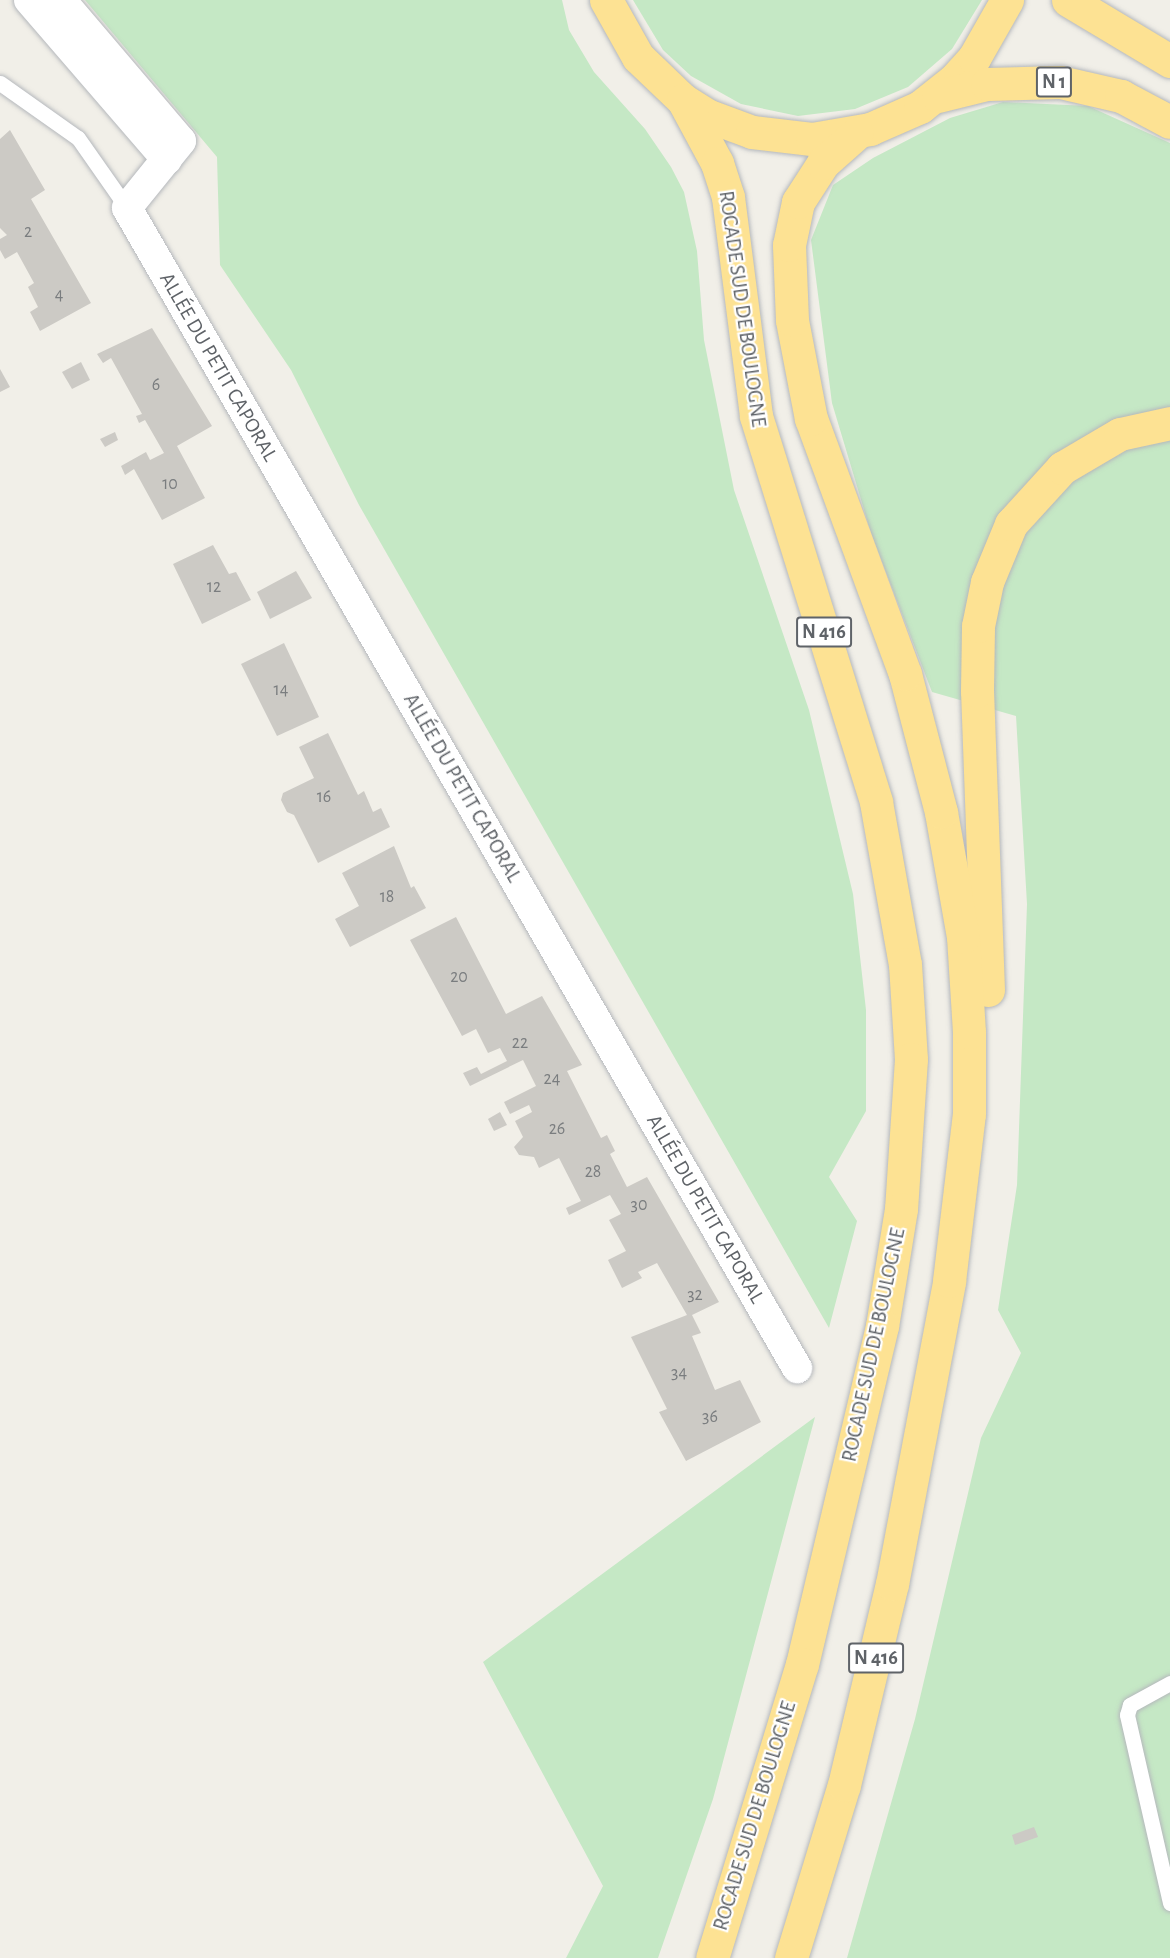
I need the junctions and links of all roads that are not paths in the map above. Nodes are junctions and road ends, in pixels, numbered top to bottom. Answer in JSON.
{"nodes":[{"id":1,"x":29,"y":0,"type":"edge"},
{"id":2,"x":61,"y":0,"type":"edge"},
{"id":3,"x":606,"y":0,"type":"edge"},
{"id":4,"x":1007,"y":0,"type":"edge"},
{"id":5,"x":1068,"y":0,"type":"edge"},
{"id":6,"x":1170,"y":61,"type":"edge"},
{"id":7,"x":0,"y":83,"type":"edge"},
{"id":8,"x":931,"y":99,"type":"junction"},
{"id":9,"x":683,"y":100,"type":"junction"},
{"id":10,"x":1170,"y":122,"type":"edge"},
{"id":11,"x":856,"y":133,"type":"junction"},
{"id":12,"x":167,"y":160,"type":"junction"},
{"id":13,"x":127,"y":208,"type":"junction"},
{"id":14,"x":1170,"y":423,"type":"edge"},
{"id":15,"x":960,"y":1274,"type":"junction"},
{"id":16,"x":945,"y":1365,"type":"junction"},
{"id":17,"x":796,"y":1368,"type":"dead end"},
{"id":18,"x":1170,"y":1683,"type":"edge"},
{"id":19,"x":1170,"y":1903,"type":"edge"},
{"id":20,"x":712,"y":1958,"type":"edge"},
{"id":21,"x":791,"y":1958,"type":"edge"},
{"id":22,"x":813,"y":1958,"type":"edge"}],
"edges":[{"from":1,"to":12,"type":"street"},
{"from":2,"to":12,"type":"street"},
{"from":3,"to":9,"type":"highway"},
{"from":4,"to":8,"type":"highway"},
{"from":5,"to":6,"type":"highway"},
{"from":7,"to":13,"type":"lane","name":"ALLÉE DU PETIT CAPORAL"},
{"from":8,"to":10,"type":"highway","number":"N 1"},
{"from":8,"to":11,"type":"highway"},
{"from":9,"to":11,"type":"highway"},
{"from":9,"to":20,"type":"highway","name":"ROCADE SUD DE BOULOGNE","number":"N 416"},
{"from":11,"to":15,"type":"highway","number":"N 416"},
{"from":12,"to":13,"type":"street"},
{"from":13,"to":17,"type":"street","name":"ALLÉE DU PETIT CAPORAL"},
{"from":14,"to":15,"type":"highway"},
{"from":15,"to":16,"type":"highway","number":"N 416"},
{"from":16,"to":21,"type":"highway","number":"N 416"},
{"from":16,"to":22,"type":"highway"},
{"from":18,"to":19,"type":"lane"}]}
